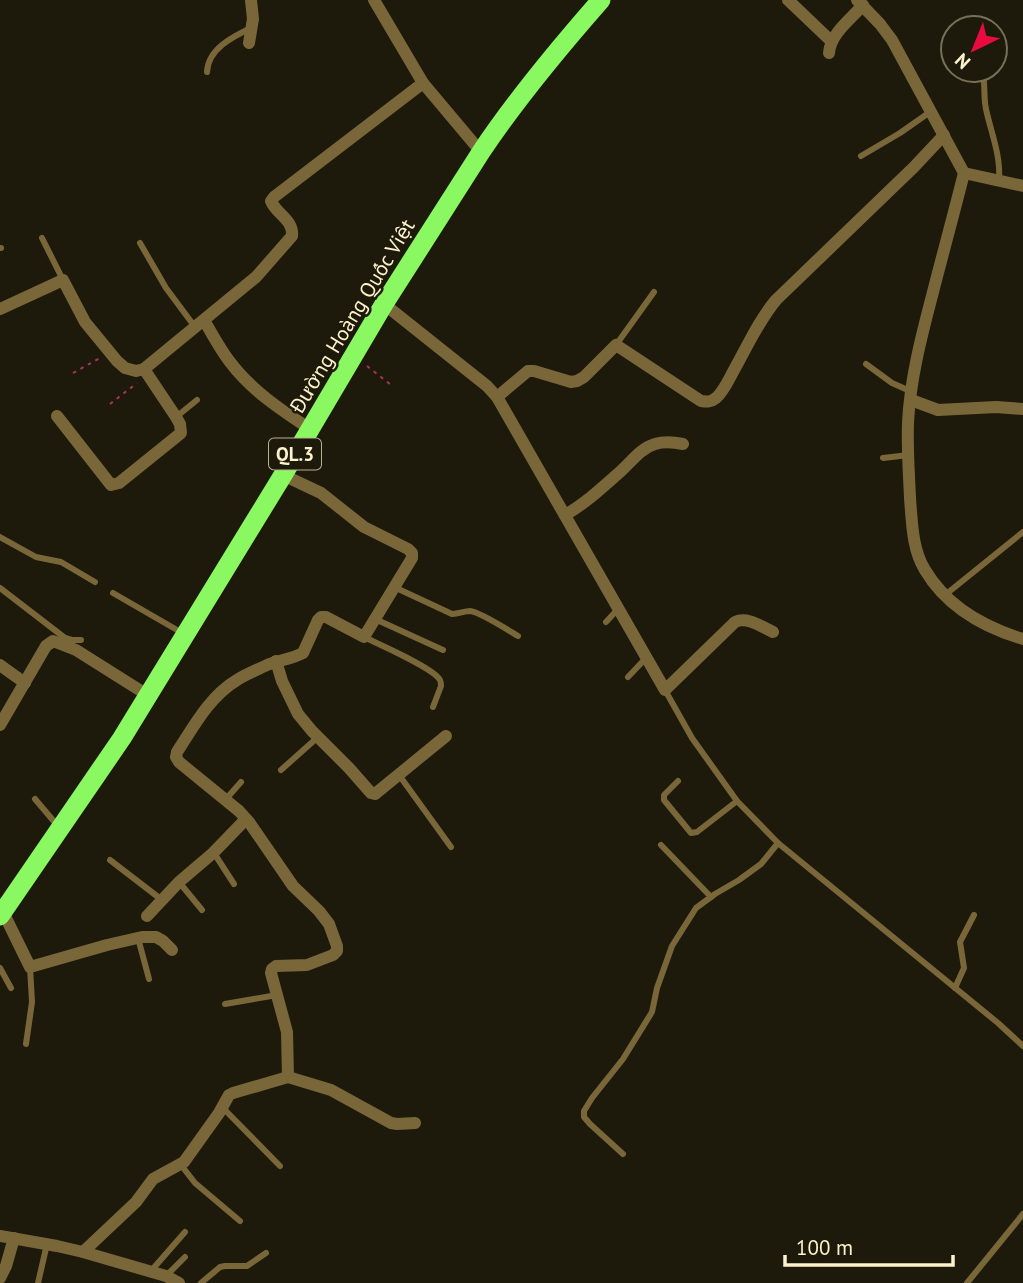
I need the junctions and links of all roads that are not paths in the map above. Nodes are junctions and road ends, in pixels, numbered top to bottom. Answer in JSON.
{"nodes":[{"id":1,"x":251,"y":0,"type":"edge"},
{"id":2,"x":374,"y":0,"type":"edge"},
{"id":3,"x":601,"y":0,"type":"edge"},
{"id":4,"x":788,"y":0,"type":"edge"},
{"id":5,"x":860,"y":3,"type":"edge"},
{"id":6,"x":253,"y":27,"type":"junction"},
{"id":7,"x":249,"y":43,"type":"dead end"},
{"id":8,"x":207,"y":72,"type":"dead end"},
{"id":9,"x":423,"y":83,"type":"junction"},
{"id":10,"x":985,"y":84,"type":"edge"},
{"id":11,"x":931,"y":111,"type":"junction"},
{"id":12,"x":944,"y":135,"type":"junction"},
{"id":13,"x":481,"y":152,"type":"junction"},
{"id":14,"x":861,"y":156,"type":"dead end"},
{"id":15,"x":964,"y":173,"type":"junction"},
{"id":16,"x":999,"y":181,"type":"junction"},
{"id":17,"x":1023,"y":186,"type":"edge"},
{"id":18,"x":42,"y":238,"type":"dead end"},
{"id":19,"x":140,"y":243,"type":"dead end"},
{"id":20,"x":63,"y":280,"type":"junction"},
{"id":21,"x":654,"y":292,"type":"dead end"},
{"id":22,"x":384,"y":304,"type":"junction"},
{"id":23,"x":0,"y":309,"type":"edge"},
{"id":24,"x":199,"y":324,"type":"junction"},
{"id":25,"x":616,"y":345,"type":"junction"},
{"id":26,"x":866,"y":365,"type":"dead end"},
{"id":27,"x":146,"y":371,"type":"junction"},
{"id":28,"x":911,"y":396,"type":"junction"},
{"id":29,"x":497,"y":397,"type":"junction"},
{"id":30,"x":197,"y":400,"type":"dead end"},
{"id":31,"x":1023,"y":409,"type":"edge"},
{"id":32,"x":57,"y":416,"type":"dead end"},
{"id":33,"x":176,"y":417,"type":"junction"},
{"id":34,"x":310,"y":429,"type":"junction"},
{"id":35,"x":683,"y":444,"type":"dead end"},
{"id":36,"x":909,"y":455,"type":"junction"},
{"id":37,"x":883,"y":458,"type":"dead end"},
{"id":38,"x":283,"y":475,"type":"junction"},
{"id":39,"x":565,"y":515,"type":"junction"},
{"id":40,"x":1023,"y":532,"type":"edge"},
{"id":41,"x":0,"y":537,"type":"edge"},
{"id":42,"x":95,"y":582,"type":"dead end"},
{"id":43,"x":394,"y":587,"type":"junction"},
{"id":44,"x":0,"y":588,"type":"edge"},
{"id":45,"x":113,"y":593,"type":"dead end"},
{"id":46,"x":945,"y":595,"type":"junction"},
{"id":47,"x":618,"y":609,"type":"junction"},
{"id":48,"x":374,"y":619,"type":"junction"},
{"id":49,"x":606,"y":622,"type":"dead end"},
{"id":50,"x":773,"y":632,"type":"dead end"},
{"id":51,"x":186,"y":635,"type":"junction"},
{"id":52,"x":518,"y":636,"type":"dead end"},
{"id":53,"x":364,"y":637,"type":"junction"},
{"id":54,"x":1023,"y":639,"type":"edge"},
{"id":55,"x":81,"y":640,"type":"dead end"},
{"id":56,"x":443,"y":650,"type":"dead end"},
{"id":57,"x":646,"y":658,"type":"junction"},
{"id":58,"x":276,"y":661,"type":"junction"},
{"id":59,"x":0,"y":665,"type":"edge"},
{"id":60,"x":628,"y":677,"type":"dead end"},
{"id":61,"x":24,"y":683,"type":"junction"},
{"id":62,"x":664,"y":690,"type":"junction"},
{"id":63,"x":149,"y":696,"type":"junction"},
{"id":64,"x":433,"y":707,"type":"dead end"},
{"id":65,"x":0,"y":725,"type":"edge"},
{"id":66,"x":446,"y":736,"type":"dead end"},
{"id":67,"x":318,"y":737,"type":"junction"},
{"id":68,"x":281,"y":770,"type":"dead end"},
{"id":69,"x":399,"y":775,"type":"junction"},
{"id":70,"x":678,"y":781,"type":"dead end"},
{"id":71,"x":241,"y":782,"type":"dead end"},
{"id":72,"x":35,"y":799,"type":"dead end"},
{"id":73,"x":226,"y":799,"type":"junction"},
{"id":74,"x":737,"y":801,"type":"junction"},
{"id":75,"x":246,"y":819,"type":"junction"},
{"id":76,"x":60,"y":829,"type":"junction"},
{"id":77,"x":778,"y":843,"type":"junction"},
{"id":78,"x":661,"y":845,"type":"dead end"},
{"id":79,"x":451,"y":847,"type":"dead end"},
{"id":80,"x":213,"y":853,"type":"junction"},
{"id":81,"x":110,"y":860,"type":"dead end"},
{"id":82,"x":178,"y":882,"type":"junction"},
{"id":83,"x":234,"y":884,"type":"dead end"},
{"id":84,"x":711,"y":897,"type":"junction"},
{"id":85,"x":162,"y":900,"type":"junction"},
{"id":86,"x":202,"y":910,"type":"dead end"},
{"id":87,"x":2,"y":914,"type":"edge"},
{"id":88,"x":147,"y":915,"type":"dead end"},
{"id":89,"x":974,"y":915,"type":"dead end"},
{"id":90,"x":138,"y":938,"type":"junction"},
{"id":91,"x":172,"y":950,"type":"dead end"},
{"id":92,"x":30,"y":967,"type":"junction"},
{"id":93,"x":0,"y":968,"type":"edge"},
{"id":94,"x":149,"y":979,"type":"dead end"},
{"id":95,"x":12,"y":988,"type":"dead end"},
{"id":96,"x":955,"y":988,"type":"junction"},
{"id":97,"x":277,"y":995,"type":"junction"},
{"id":98,"x":225,"y":1004,"type":"dead end"},
{"id":99,"x":26,"y":1044,"type":"dead end"},
{"id":100,"x":1023,"y":1046,"type":"edge"},
{"id":101,"x":288,"y":1077,"type":"junction"},
{"id":102,"x":222,"y":1107,"type":"junction"},
{"id":103,"x":415,"y":1123,"type":"dead end"},
{"id":104,"x":623,"y":1154,"type":"dead end"},
{"id":105,"x":181,"y":1165,"type":"junction"},
{"id":106,"x":281,"y":1166,"type":"dead end"},
{"id":107,"x":1023,"y":1214,"type":"edge"},
{"id":108,"x":240,"y":1222,"type":"dead end"},
{"id":109,"x":185,"y":1232,"type":"dead end"},
{"id":110,"x":0,"y":1236,"type":"edge"},
{"id":111,"x":12,"y":1246,"type":"junction"},
{"id":112,"x":46,"y":1248,"type":"junction"},
{"id":113,"x":83,"y":1252,"type":"junction"},
{"id":114,"x":266,"y":1253,"type":"dead end"},
{"id":115,"x":185,"y":1258,"type":"dead end"},
{"id":116,"x":151,"y":1271,"type":"junction"},
{"id":117,"x":166,"y":1276,"type":"junction"},
{"id":118,"x":0,"y":1278,"type":"edge"},
{"id":119,"x":38,"y":1283,"type":"edge"},
{"id":120,"x":179,"y":1283,"type":"edge"},
{"id":121,"x":201,"y":1283,"type":"edge"},
{"id":122,"x":967,"y":1283,"type":"edge"}],
"edges":[{"from":1,"to":6,"type":"street"},
{"from":2,"to":9,"type":"street"},
{"from":3,"to":13,"type":"highway","name":"Đường Hoàng Quốc Việt","number":"QL.3"},
{"from":4,"to":5,"type":"street"},
{"from":5,"to":11,"type":"street"},
{"from":6,"to":7,"type":"street"},
{"from":6,"to":8,"type":"lane"},
{"from":9,"to":13,"type":"street"},
{"from":9,"to":24,"type":"street"},
{"from":10,"to":16,"type":"lane"},
{"from":11,"to":12,"type":"street"},
{"from":11,"to":14,"type":"lane"},
{"from":12,"to":15,"type":"street"},
{"from":12,"to":25,"type":"street"},
{"from":13,"to":22,"type":"highway","name":"Đường Hoàng Quốc Việt","number":"QL.3"},
{"from":15,"to":16,"type":"street"},
{"from":15,"to":28,"type":"street"},
{"from":16,"to":17,"type":"street"},
{"from":18,"to":20,"type":"lane"},
{"from":19,"to":24,"type":"lane"},
{"from":20,"to":23,"type":"street"},
{"from":20,"to":27,"type":"street"},
{"from":21,"to":25,"type":"lane"},
{"from":22,"to":29,"type":"street"},
{"from":22,"to":34,"type":"highway","name":"Đường Hoàng Quốc Việt","number":"QL.3"},
{"from":24,"to":27,"type":"street"},
{"from":24,"to":34,"type":"street"},
{"from":25,"to":29,"type":"street"},
{"from":26,"to":28,"type":"lane"},
{"from":27,"to":33,"type":"street"},
{"from":28,"to":31,"type":"street"},
{"from":28,"to":36,"type":"street"},
{"from":29,"to":39,"type":"street"},
{"from":30,"to":33,"type":"lane"},
{"from":32,"to":33,"type":"street"},
{"from":34,"to":38,"type":"highway","name":"Đường Hoàng Quốc Việt","number":"QL.3"},
{"from":35,"to":39,"type":"street"},
{"from":36,"to":37,"type":"lane"},
{"from":36,"to":46,"type":"street"},
{"from":38,"to":43,"type":"street"},
{"from":38,"to":51,"type":"highway","name":"Đường Hoàng Quốc Việt","number":"QL.3"},
{"from":39,"to":47,"type":"street"},
{"from":40,"to":46,"type":"lane"},
{"from":41,"to":42,"type":"lane"},
{"from":43,"to":48,"type":"street"},
{"from":43,"to":52,"type":"lane"},
{"from":44,"to":55,"type":"lane"},
{"from":45,"to":51,"type":"lane"},
{"from":46,"to":54,"type":"street"},
{"from":47,"to":49,"type":"lane"},
{"from":47,"to":57,"type":"street"},
{"from":48,"to":53,"type":"street"},
{"from":48,"to":56,"type":"lane"},
{"from":50,"to":62,"type":"street"},
{"from":51,"to":63,"type":"highway","name":"Đường Hoàng Quốc Việt","number":"QL.3"},
{"from":53,"to":58,"type":"street"},
{"from":53,"to":64,"type":"lane"},
{"from":57,"to":60,"type":"lane"},
{"from":57,"to":62,"type":"street"},
{"from":58,"to":67,"type":"street"},
{"from":58,"to":73,"type":"street"},
{"from":59,"to":61,"type":"street"},
{"from":61,"to":63,"type":"street"},
{"from":61,"to":65,"type":"street"},
{"from":62,"to":74,"type":"lane"},
{"from":63,"to":76,"type":"highway","name":"Đường Hoàng Quốc Việt","number":"QL.3"},
{"from":66,"to":69,"type":"street"},
{"from":67,"to":68,"type":"lane"},
{"from":67,"to":69,"type":"street"},
{"from":69,"to":79,"type":"lane"},
{"from":70,"to":74,"type":"lane"},
{"from":71,"to":73,"type":"lane"},
{"from":72,"to":76,"type":"lane"},
{"from":73,"to":75,"type":"street"},
{"from":74,"to":77,"type":"lane"},
{"from":75,"to":80,"type":"street"},
{"from":75,"to":97,"type":"street"},
{"from":76,"to":87,"type":"highway","name":"Đường Hoàng Quốc Việt","number":"QL.3"},
{"from":77,"to":84,"type":"lane"},
{"from":77,"to":96,"type":"lane"},
{"from":78,"to":84,"type":"lane"},
{"from":80,"to":82,"type":"street"},
{"from":80,"to":83,"type":"lane"},
{"from":81,"to":85,"type":"lane"},
{"from":82,"to":85,"type":"street"},
{"from":82,"to":86,"type":"lane"},
{"from":84,"to":104,"type":"lane"},
{"from":85,"to":88,"type":"street"},
{"from":87,"to":92,"type":"street"},
{"from":89,"to":96,"type":"lane"},
{"from":90,"to":91,"type":"street"},
{"from":90,"to":92,"type":"street"},
{"from":90,"to":94,"type":"lane"},
{"from":92,"to":99,"type":"lane"},
{"from":93,"to":95,"type":"lane"},
{"from":96,"to":100,"type":"lane"},
{"from":97,"to":98,"type":"lane"},
{"from":97,"to":101,"type":"street"},
{"from":101,"to":102,"type":"street"},
{"from":101,"to":103,"type":"street"},
{"from":102,"to":105,"type":"street"},
{"from":102,"to":106,"type":"lane"},
{"from":105,"to":108,"type":"lane"},
{"from":105,"to":113,"type":"street"},
{"from":107,"to":122,"type":"lane"},
{"from":109,"to":116,"type":"lane"},
{"from":110,"to":111,"type":"street"},
{"from":111,"to":112,"type":"street"},
{"from":111,"to":118,"type":"street"},
{"from":112,"to":113,"type":"street"},
{"from":112,"to":119,"type":"lane"},
{"from":113,"to":116,"type":"street"},
{"from":114,"to":121,"type":"lane"},
{"from":115,"to":117,"type":"lane"},
{"from":116,"to":117,"type":"street"},
{"from":117,"to":120,"type":"street"}]}
